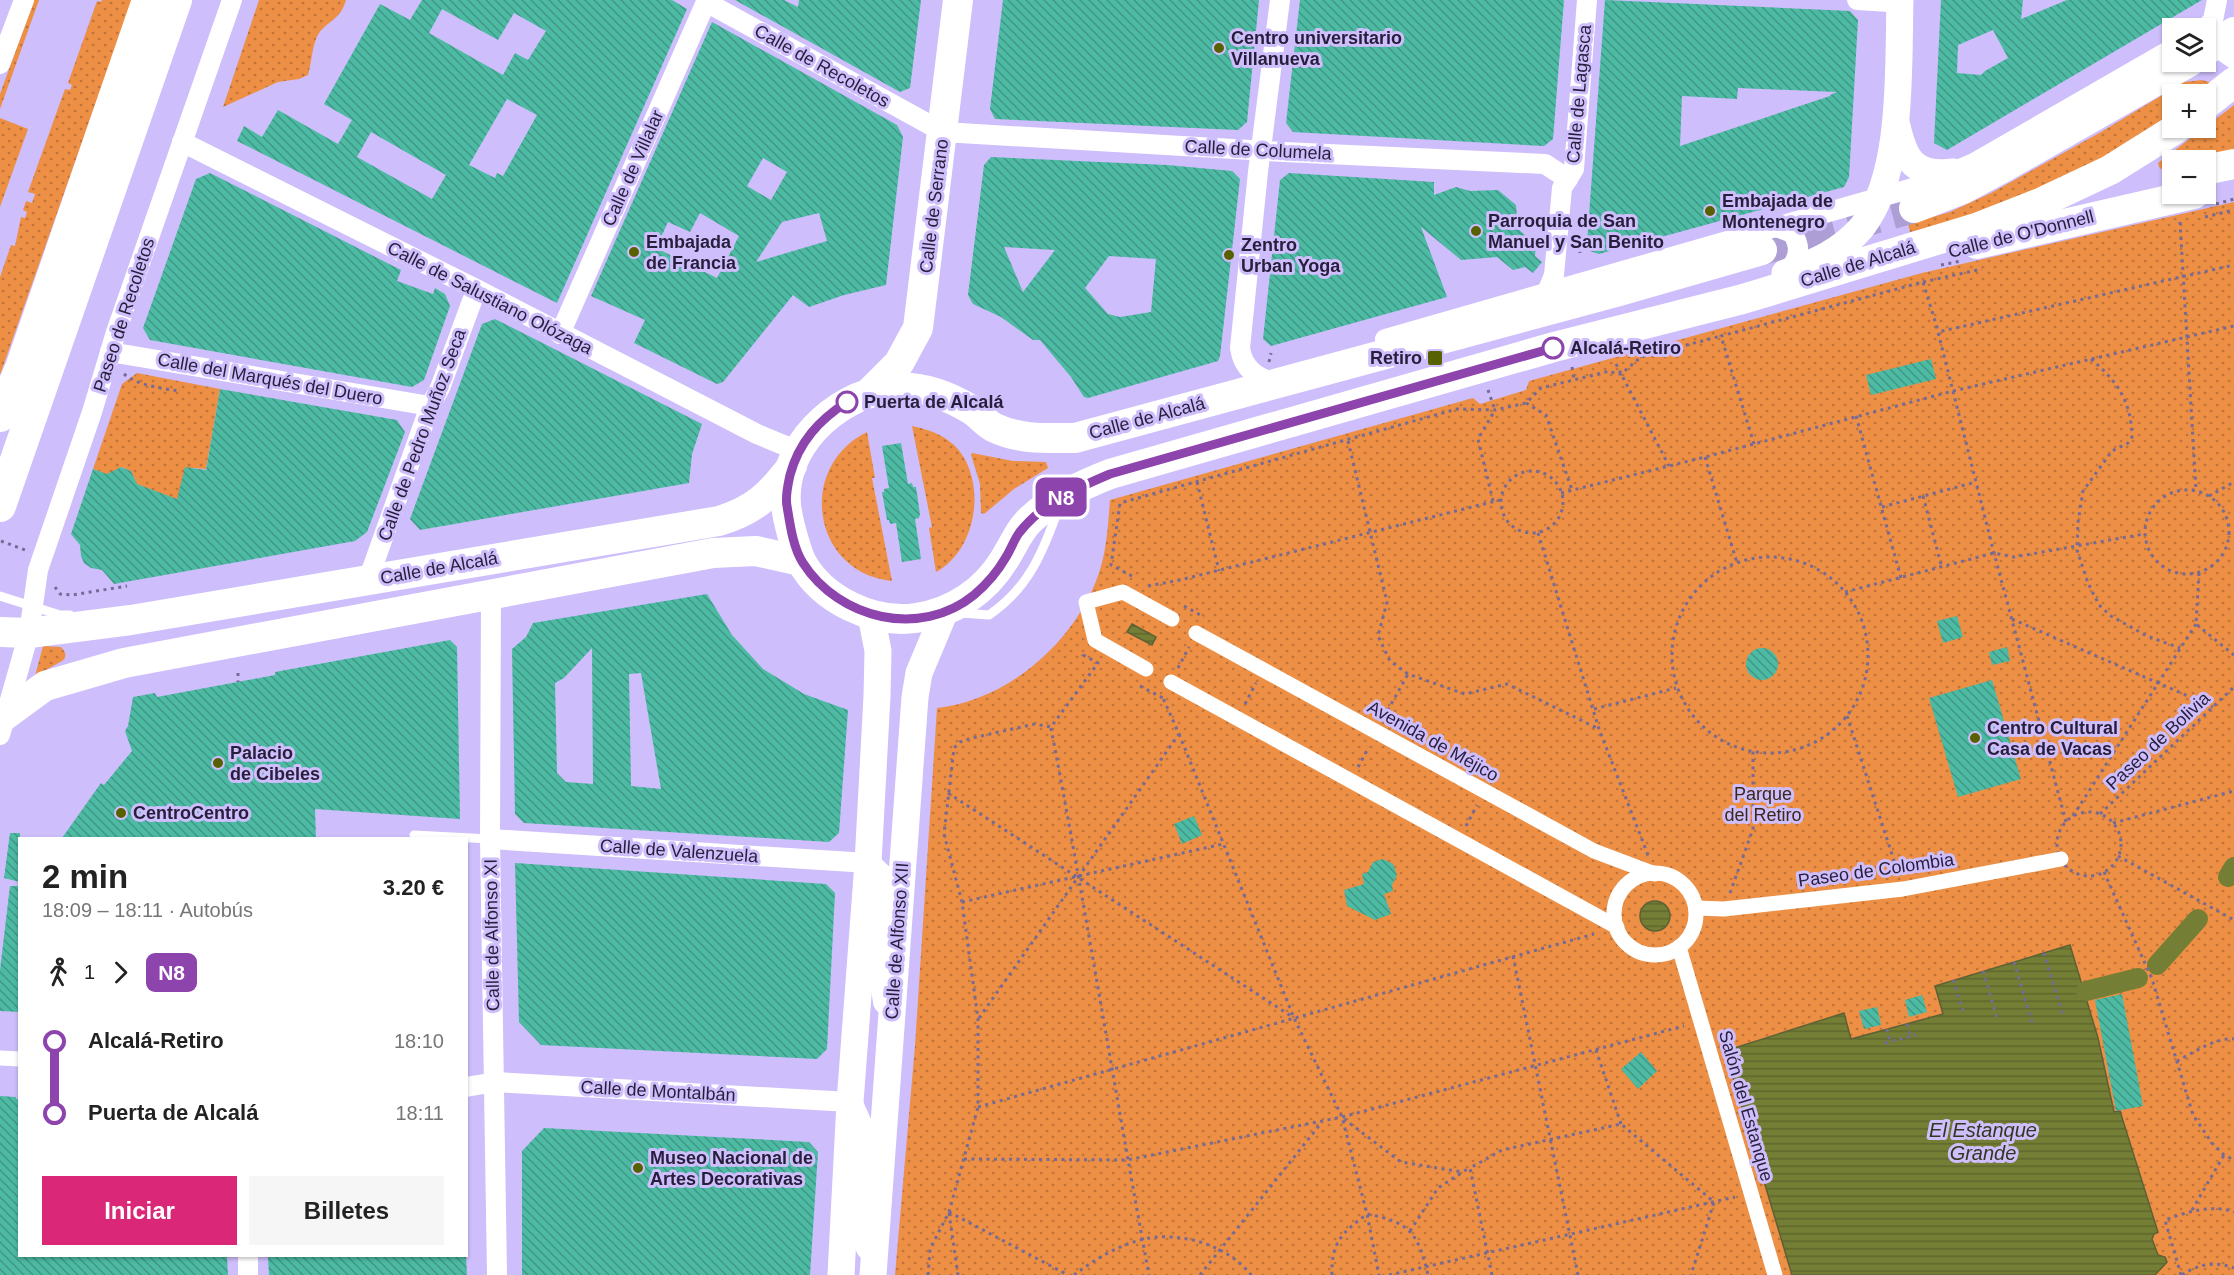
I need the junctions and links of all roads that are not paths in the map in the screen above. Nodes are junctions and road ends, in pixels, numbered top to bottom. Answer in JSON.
{"nodes":[{"id":1,"x":24,"y":0,"type":"edge"},
{"id":2,"x":148,"y":0,"type":"edge"},
{"id":3,"x":176,"y":0,"type":"edge"},
{"id":4,"x":232,"y":0,"type":"edge"},
{"id":5,"x":958,"y":0,"type":"edge"},
{"id":6,"x":1280,"y":0,"type":"edge"},
{"id":7,"x":1587,"y":0,"type":"edge"},
{"id":8,"x":1857,"y":0,"type":"edge"},
{"id":9,"x":1900,"y":0,"type":"edge"},
{"id":10,"x":2217,"y":0,"type":"edge"},
{"id":11,"x":704,"y":1,"type":"edge"},
{"id":12,"x":2217,"y":46,"type":"edge"},
{"id":13,"x":2162,"y":56,"type":"edge"},
{"id":14,"x":0,"y":64,"type":"edge"},
{"id":15,"x":2171,"y":72,"type":"edge"},
{"id":16,"x":2234,"y":82,"type":"edge"},
{"id":17,"x":2216,"y":96,"type":"edge"},
{"id":18,"x":1895,"y":120,"type":"junction"},
{"id":19,"x":943,"y":132,"type":"junction"},
{"id":20,"x":2162,"y":137,"type":"edge"},
{"id":21,"x":182,"y":142,"type":"junction"},
{"id":22,"x":1261,"y":151,"type":"junction"},
{"id":23,"x":2234,"y":164,"type":"edge"},
{"id":24,"x":2216,"y":168,"type":"edge"},
{"id":25,"x":1954,"y":172,"type":"junction"},
{"id":26,"x":1568,"y":179,"type":"junction"},
{"id":27,"x":2162,"y":181,"type":"edge"},
{"id":28,"x":2234,"y":184,"type":"edge"},
{"id":29,"x":2216,"y":188,"type":"edge"},
{"id":30,"x":1879,"y":197,"type":"junction"},
{"id":31,"x":2162,"y":201,"type":"edge"},
{"id":32,"x":1914,"y":208,"type":"tunnel mouth"},
{"id":33,"x":1979,"y":227,"type":"junction"},
{"id":34,"x":1768,"y":238,"type":"junction"},
{"id":35,"x":1785,"y":273,"type":"junction"},
{"id":36,"x":478,"y":290,"type":"junction"},
{"id":37,"x":1547,"y":292,"type":"junction"},
{"id":38,"x":1743,"y":299,"type":"junction"},
{"id":39,"x":561,"y":334,"type":"junction"},
{"id":40,"x":1522,"y":357,"type":"junction"},
{"id":41,"x":108,"y":360,"type":"junction"},
{"id":42,"x":1287,"y":380,"type":"junction"},
{"id":43,"x":868,"y":394,"type":"junction"},
{"id":44,"x":430,"y":406,"type":"junction"},
{"id":45,"x":0,"y":416,"type":"edge"},
{"id":46,"x":796,"y":457,"type":"junction"},
{"id":47,"x":1062,"y":496,"type":"junction"},
{"id":48,"x":0,"y":506,"type":"edge"},
{"id":49,"x":801,"y":561,"type":"junction"},
{"id":50,"x":368,"y":580,"type":"junction"},
{"id":51,"x":0,"y":596,"type":"edge"},
{"id":52,"x":491,"y":596,"type":"junction"},
{"id":53,"x":945,"y":611,"type":"junction"},
{"id":54,"x":871,"y":615,"type":"junction"},
{"id":55,"x":1172,"y":619,"type":"dead end"},
{"id":56,"x":131,"y":620,"type":"junction"},
{"id":57,"x":20,"y":624,"type":"edge"},
{"id":58,"x":63,"y":629,"type":"junction"},
{"id":59,"x":1196,"y":633,"type":"road end"},
{"id":60,"x":1146,"y":669,"type":"dead end"},
{"id":61,"x":68,"y":678,"type":"junction"},
{"id":62,"x":1171,"y":682,"type":"road end"},
{"id":63,"x":1,"y":724,"type":"edge"},
{"id":64,"x":414,"y":835,"type":"dead end"},
{"id":65,"x":452,"y":837,"type":"edge"},
{"id":66,"x":468,"y":838,"type":"edge"},
{"id":67,"x":490,"y":839,"type":"junction"},
{"id":68,"x":2061,"y":859,"type":"road end"},
{"id":69,"x":868,"y":863,"type":"junction"},
{"id":70,"x":1655,"y":874,"type":"junction"},
{"id":71,"x":1696,"y":908,"type":"junction"},
{"id":72,"x":1617,"y":927,"type":"junction"},
{"id":73,"x":1679,"y":947,"type":"junction"},
{"id":74,"x":891,"y":1018,"type":"junction"},
{"id":75,"x":0,"y":1058,"type":"edge"},
{"id":76,"x":18,"y":1059,"type":"edge"},
{"id":77,"x":495,"y":1082,"type":"junction"},
{"id":78,"x":468,"y":1088,"type":"edge"},
{"id":79,"x":850,"y":1102,"type":"junction"},
{"id":80,"x":248,"y":1257,"type":"edge"},
{"id":81,"x":869,"y":1270,"type":"edge"},
{"id":82,"x":248,"y":1275,"type":"edge"},
{"id":83,"x":497,"y":1275,"type":"edge"},
{"id":84,"x":842,"y":1275,"type":"edge"},
{"id":85,"x":1775,"y":1275,"type":"edge"}],
"edges":[{"from":1,"to":14,"type":"street"},
{"from":2,"to":45,"type":"highway"},
{"from":3,"to":48,"type":"highway"},
{"from":4,"to":21,"type":"street","name":"Paseo de Recoletos"},
{"from":5,"to":19,"type":"main road","name":"Calle de Serrano"},
{"from":6,"to":22,"type":"street"},
{"from":7,"to":26,"type":"street","name":"Calle de Lagasca"},
{"from":8,"to":9,"type":"street"},
{"from":9,"to":18,"type":"main road"},
{"from":10,"to":12,"type":"street"},
{"from":11,"to":19,"type":"street","name":"Calle de Recoletos"},
{"from":11,"to":39,"type":"street","name":"Calle de Villalar"},
{"from":13,"to":25,"type":"street","name":"Calle de Alcalá"},
{"from":15,"to":32,"type":"main road"},
{"from":16,"to":17,"type":"main road"},
{"from":18,"to":25,"type":"main road"},
{"from":18,"to":30,"type":"main road"},
{"from":19,"to":22,"type":"street","name":"Calle de Columela"},
{"from":19,"to":43,"type":"main road","name":"Calle de Serrano"},
{"from":20,"to":33,"type":"main road","name":"Calle de Alcalá"},
{"from":21,"to":36,"type":"street","name":"Calle de Salustiano Olózaga"},
{"from":21,"to":41,"type":"street","name":"Paseo de Recoletos"},
{"from":22,"to":26,"type":"street","name":"Calle de Columela"},
{"from":22,"to":42,"type":"street"},
{"from":23,"to":24,"type":"main road"},
{"from":25,"to":30,"type":"street","name":"Calle de Alcalá"},
{"from":26,"to":37,"type":"street","name":"Calle de Lagasca"},
{"from":27,"to":33,"type":"main road"},
{"from":28,"to":29,"type":"main road"},
{"from":30,"to":34,"type":"street","name":"Calle de Alcalá"},
{"from":30,"to":35,"type":"main road","name":"Calle de Alcalá"},
{"from":31,"to":38,"type":"main road","name":"Calle de O'Donnell"},
{"from":33,"to":38,"type":"main road","name":"Calle de Alcalá"},
{"from":34,"to":35,"type":"street","name":"Calle de Alcalá"},
{"from":34,"to":37,"type":"street","name":"Calle de Alcalá"},
{"from":34,"to":42,"type":"main road","name":"Calle de Alcalá"},
{"from":35,"to":40,"type":"main road","name":"Calle de Alcalá"},
{"from":36,"to":39,"type":"street","name":"Calle de Salustiano Olózaga"},
{"from":36,"to":44,"type":"street","name":"Calle de Pedro Muñoz Seca"},
{"from":37,"to":42,"type":"street","name":"Calle de Alcalá"},
{"from":38,"to":40,"type":"main road","name":"Calle de Alcalá"},
{"from":39,"to":46,"type":"street","name":"Calle de Salustiano Olózaga"},
{"from":40,"to":47,"type":"main road","name":"Calle de Alcalá"},
{"from":41,"to":44,"type":"street","name":"Calle del Marqués del Duero"},
{"from":41,"to":57,"type":"street","name":"Paseo de Recoletos"},
{"from":42,"to":43,"type":"main road","name":"Calle de Alcalá"},
{"from":43,"to":46,"type":"main road","name":"Calle de Alcalá"},
{"from":44,"to":50,"type":"street","name":"Calle de Pedro Muñoz Seca"},
{"from":46,"to":49,"type":"main road"},
{"from":46,"to":50,"type":"main road","name":"Calle de Alcalá"},
{"from":47,"to":53,"type":"main road","name":"Calle de Alcalá"},
{"from":47,"to":53,"type":"lane"},
{"from":49,"to":52,"type":"main road","name":"Calle de Alcalá"},
{"from":49,"to":54,"type":"main road","name":"Calle de Alcalá"},
{"from":50,"to":56,"type":"main road","name":"Calle de Alcalá"},
{"from":51,"to":57,"type":"lane"},
{"from":52,"to":61,"type":"main road","name":"Calle de Alcalá"},
{"from":52,"to":67,"type":"street","name":"Calle de Alfonso XI"},
{"from":53,"to":54,"type":"main road","name":"Calle de Alcalá"},
{"from":53,"to":74,"type":"main road","name":"Calle de Alfonso XII"},
{"from":54,"to":69,"type":"main road","name":"Calle de Alfonso XII"},
{"from":55,"to":60,"type":"street"},
{"from":56,"to":57,"type":"lane"},
{"from":56,"to":58,"type":"main road","name":"Calle de Alcalá"},
{"from":57,"to":58,"type":"main road","name":"Calle de Alcalá"},
{"from":57,"to":63,"type":"street","name":"Paseo de Recoletos"},
{"from":58,"to":61,"type":"main road"},
{"from":59,"to":70,"type":"street","name":"Avenida de Méjico"},
{"from":61,"to":63,"type":"main road","name":"Calle de Alcalá"},
{"from":62,"to":72,"type":"street"},
{"from":64,"to":65,"type":"lane"},
{"from":66,"to":67,"type":"lane"},
{"from":67,"to":69,"type":"street","name":"Calle de Valenzuela"},
{"from":67,"to":77,"type":"street","name":"Calle de Alfonso XI"},
{"from":68,"to":71,"type":"street","name":"Paseo de Colombia"},
{"from":69,"to":74,"type":"street"},
{"from":69,"to":79,"type":"main road","name":"Calle de Alfonso XII"},
{"from":70,"to":71,"type":"street"},
{"from":70,"to":72,"type":"street"},
{"from":71,"to":73,"type":"street"},
{"from":72,"to":73,"type":"street"},
{"from":73,"to":85,"type":"street","name":"Salón del Estanque"},
{"from":74,"to":81,"type":"main road","name":"Calle de Alfonso XII"},
{"from":75,"to":76,"type":"street"},
{"from":77,"to":78,"type":"street","name":"Calle de Montalbán"},
{"from":77,"to":79,"type":"street","name":"Calle de Montalbán"},
{"from":77,"to":83,"type":"street","name":"Calle de Alfonso XI"},
{"from":79,"to":81,"type":"street"},
{"from":79,"to":84,"type":"main road","name":"Calle de Alfonso XII"},
{"from":80,"to":82,"type":"street"}]}
